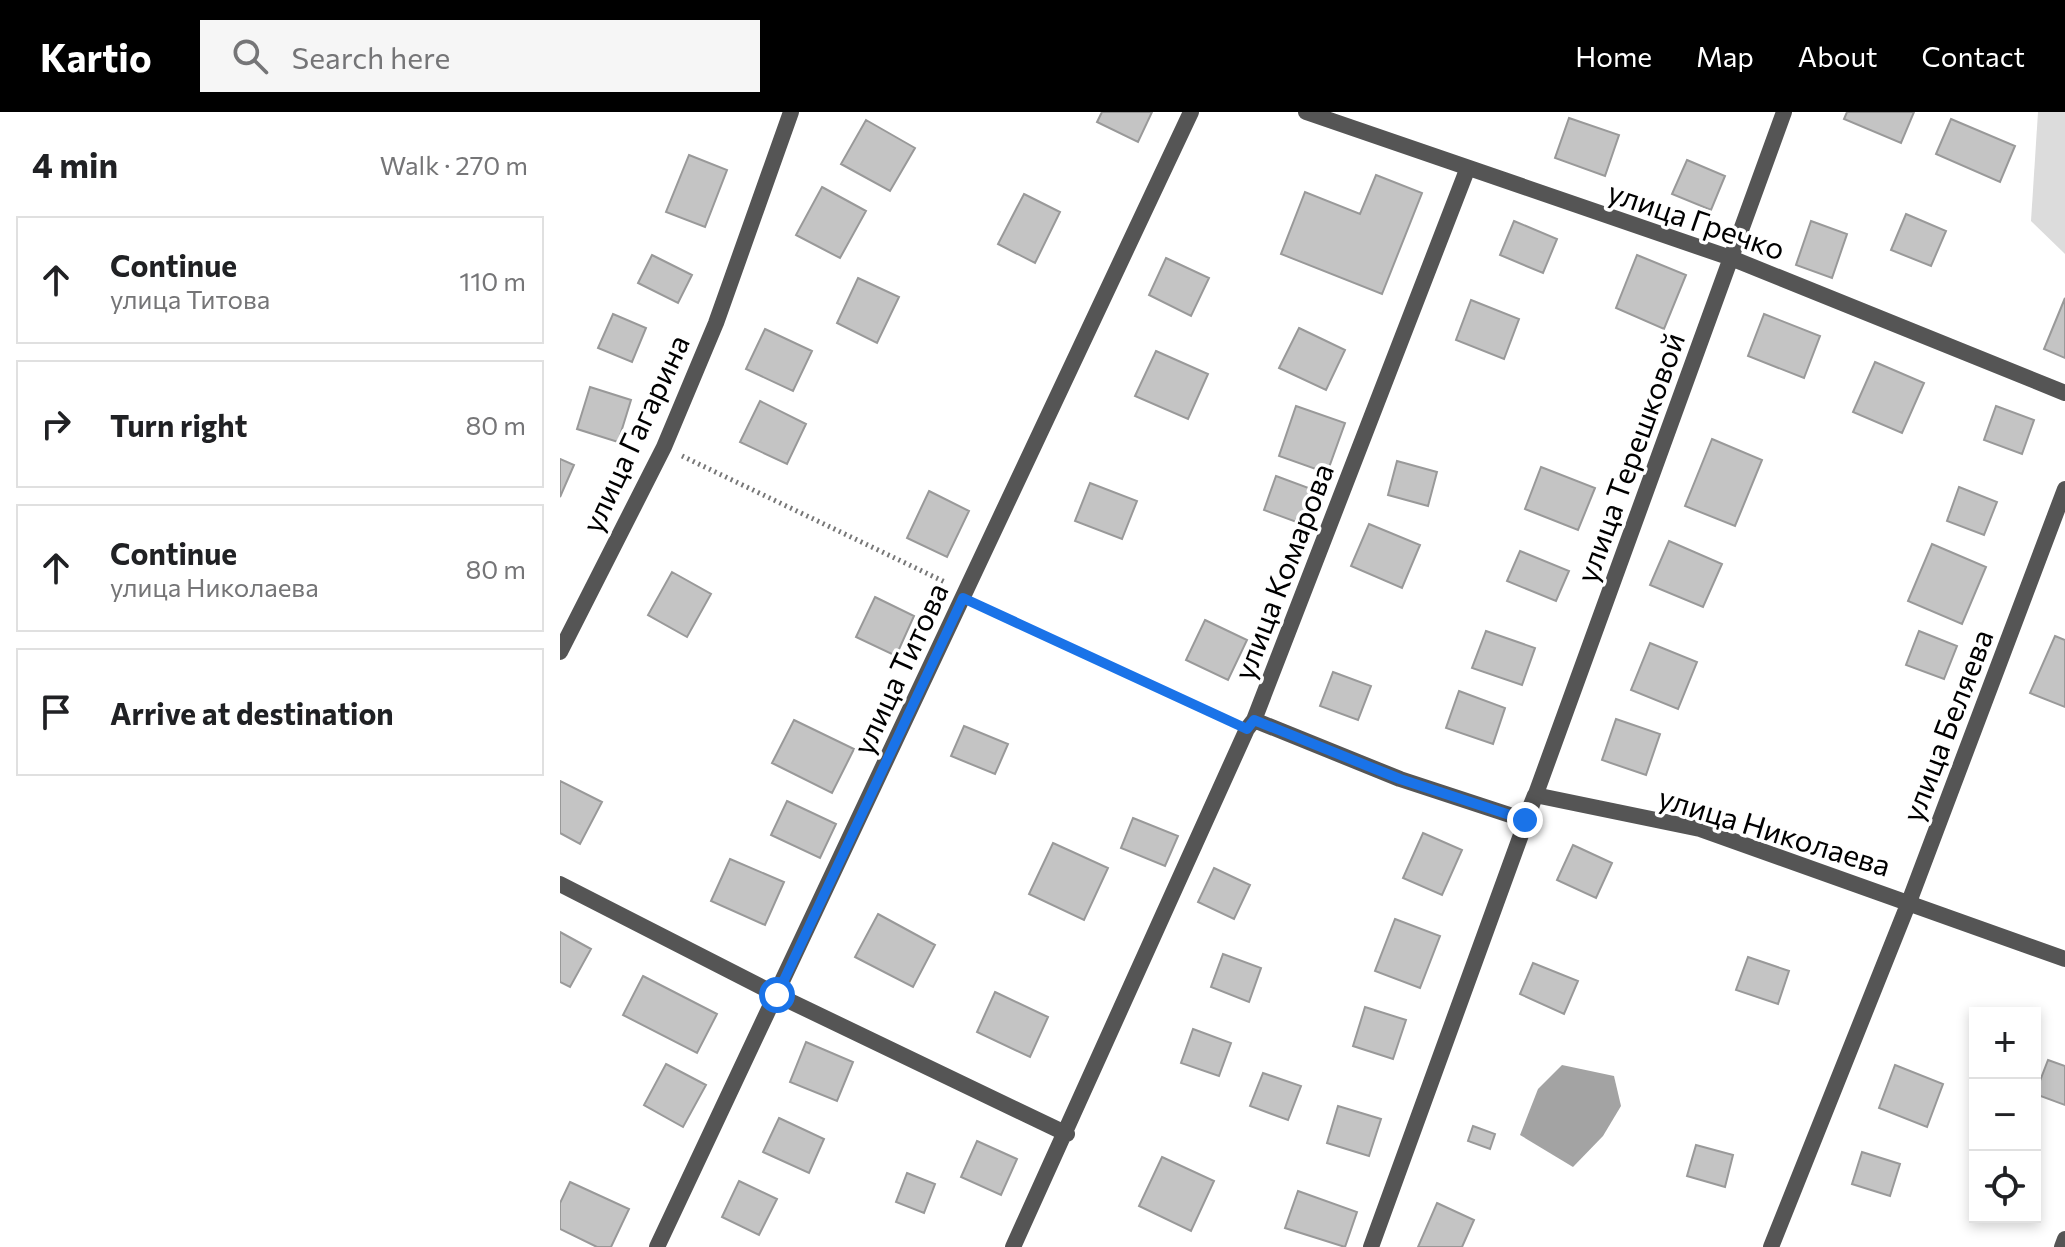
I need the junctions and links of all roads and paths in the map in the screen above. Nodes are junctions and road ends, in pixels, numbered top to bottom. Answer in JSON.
{"nodes":[{"id":1,"x":791,"y":112,"type":"edge"},
{"id":2,"x":1191,"y":112,"type":"edge"},
{"id":3,"x":1306,"y":112,"type":"edge"},
{"id":4,"x":1784,"y":112,"type":"edge"},
{"id":5,"x":1467,"y":170,"type":"junction"},
{"id":6,"x":1731,"y":258,"type":"junction"},
{"id":7,"x":2065,"y":393,"type":"edge"},
{"id":8,"x":664,"y":447,"type":"junction"},
{"id":9,"x":2065,"y":489,"type":"edge"},
{"id":10,"x":964,"y":595,"type":"junction"},
{"id":11,"x":560,"y":652,"type":"edge"},
{"id":12,"x":1251,"y":724,"type":"junction"},
{"id":13,"x":1535,"y":795,"type":"junction"},
{"id":14,"x":1525,"y":820,"type":"junction"},
{"id":15,"x":560,"y":884,"type":"edge"},
{"id":16,"x":1909,"y":902,"type":"junction"},
{"id":17,"x":2065,"y":959,"type":"edge"},
{"id":18,"x":777,"y":995,"type":"junction"},
{"id":19,"x":1067,"y":1134,"type":"junction"},
{"id":20,"x":2065,"y":1239,"type":"edge"},
{"id":21,"x":657,"y":1247,"type":"edge"},
{"id":22,"x":1013,"y":1247,"type":"edge"},
{"id":23,"x":1371,"y":1247,"type":"edge"},
{"id":24,"x":1771,"y":1247,"type":"edge"},
{"id":25,"x":2062,"y":1247,"type":"edge"}],
"edges":[{"from":1,"to":8,"type":"street","name":"улица Гагарина"},
{"from":2,"to":10,"type":"street","name":"улица Титова"},
{"from":3,"to":5,"type":"street","name":"улица Гречко"},
{"from":4,"to":6,"type":"street","name":"улица Терешковой"},
{"from":5,"to":6,"type":"street","name":"улица Гречко"},
{"from":5,"to":12,"type":"street","name":"улица Комарова"},
{"from":6,"to":7,"type":"street","name":"улица Гречко"},
{"from":6,"to":13,"type":"street","name":"улица Терешковой"},
{"from":8,"to":10,"type":"path"},
{"from":8,"to":11,"type":"street","name":"улица Гагарина"},
{"from":9,"to":16,"type":"street","name":"улица Беляева"},
{"from":10,"to":12,"type":"path"},
{"from":10,"to":18,"type":"street","name":"улица Титова"},
{"from":12,"to":14,"type":"street"},
{"from":12,"to":19,"type":"street","name":"улица Комарова"},
{"from":13,"to":14,"type":"street"},
{"from":13,"to":16,"type":"street","name":"улица Николаева"},
{"from":14,"to":23,"type":"street"},
{"from":15,"to":18,"type":"street"},
{"from":16,"to":17,"type":"street","name":"улица Николаева"},
{"from":16,"to":24,"type":"street","name":"улица Беляева"},
{"from":18,"to":19,"type":"street"},
{"from":18,"to":21,"type":"street","name":"улица Титова"},
{"from":19,"to":22,"type":"street","name":"улица Комарова"},
{"from":20,"to":25,"type":"street"}]}
